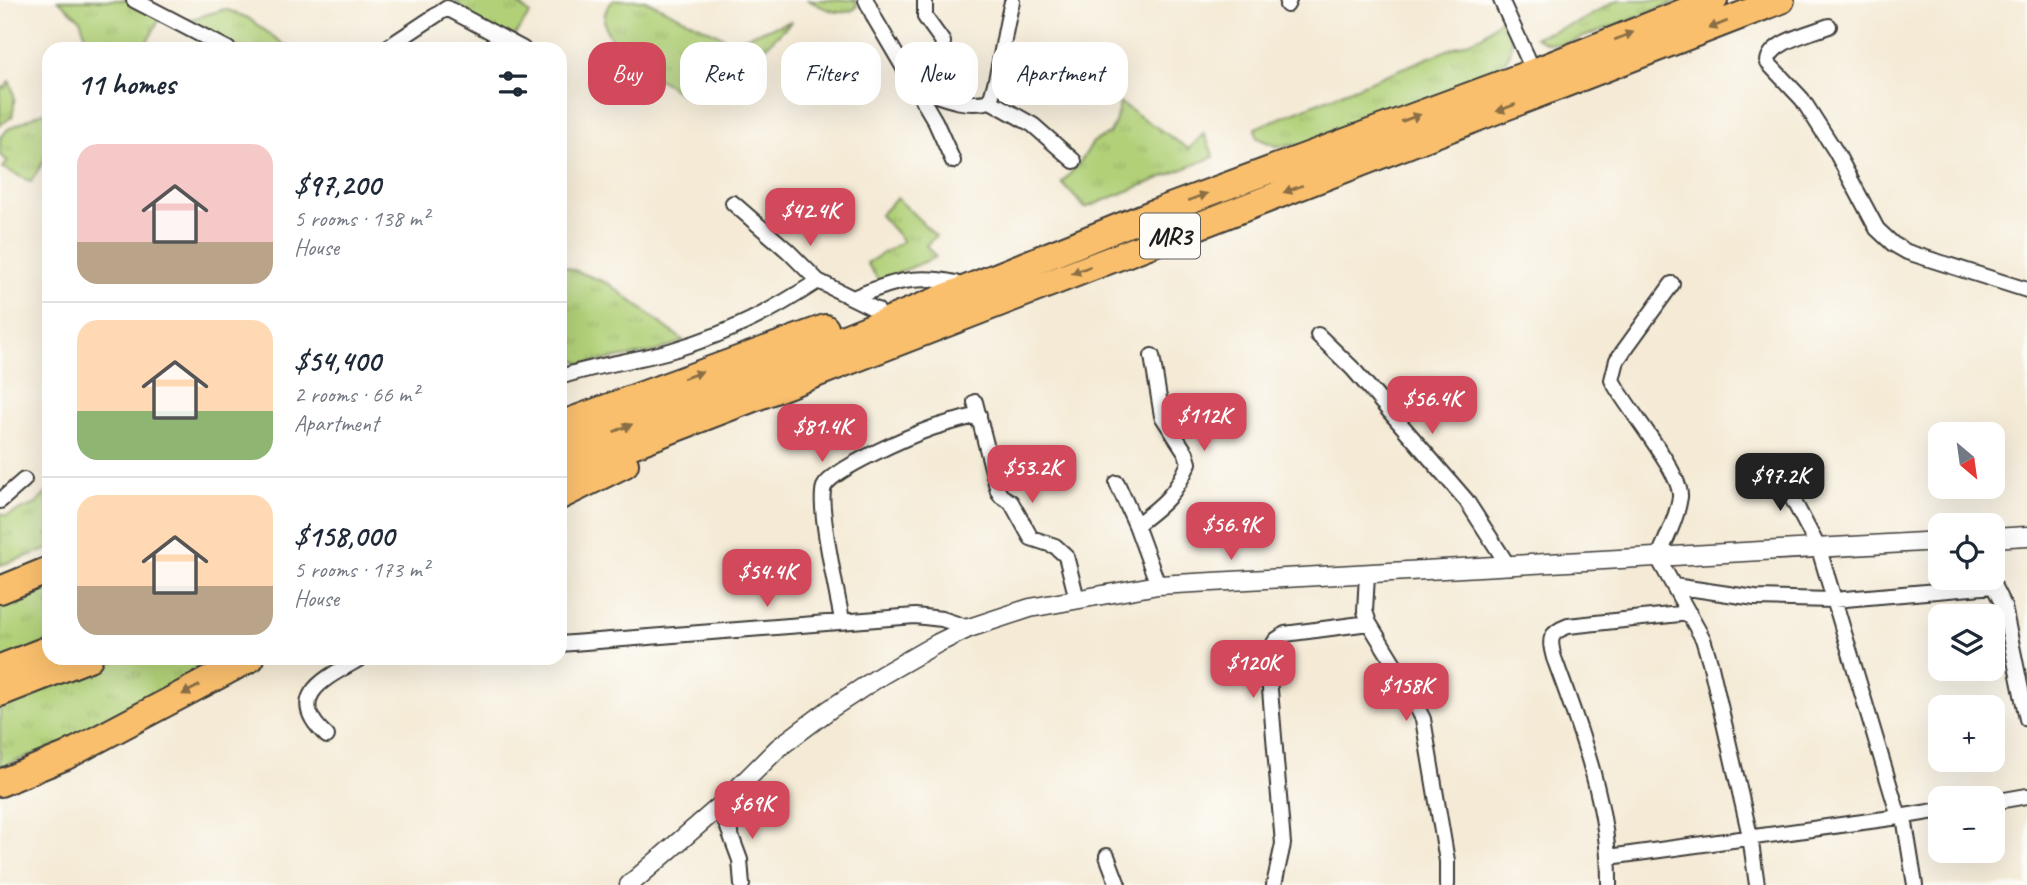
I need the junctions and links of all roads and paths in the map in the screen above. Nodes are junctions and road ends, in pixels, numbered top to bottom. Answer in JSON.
{"nodes":[{"id":1,"x":134,"y":0,"type":"edge"},
{"id":2,"x":866,"y":0,"type":"edge"},
{"id":3,"x":925,"y":0,"type":"edge"},
{"id":4,"x":1501,"y":0,"type":"edge"},
{"id":5,"x":1714,"y":0,"type":"edge"},
{"id":6,"x":1781,"y":0,"type":"edge"},
{"id":7,"x":1012,"y":2,"type":"dead end"},
{"id":8,"x":1829,"y":26,"type":"dead end"},
{"id":9,"x":215,"y":42,"type":"edge"},
{"id":10,"x":396,"y":42,"type":"edge"},
{"id":11,"x":518,"y":42,"type":"edge"},
{"id":12,"x":943,"y":42,"type":"edge"},
{"id":13,"x":895,"y":53,"type":"edge"},
{"id":14,"x":1534,"y":72,"type":"junction"},
{"id":15,"x":990,"y":102,"type":"junction"},
{"id":16,"x":926,"y":105,"type":"edge"},
{"id":17,"x":978,"y":105,"type":"edge"},
{"id":18,"x":953,"y":161,"type":"dead end"},
{"id":19,"x":1074,"y":161,"type":"dead end"},
{"id":20,"x":733,"y":203,"type":"dead end"},
{"id":21,"x":1154,"y":213,"type":"junction"},
{"id":22,"x":818,"y":281,"type":"junction"},
{"id":23,"x":956,"y":283,"type":"junction"},
{"id":24,"x":1672,"y":284,"type":"dead end"},
{"id":25,"x":2027,"y":290,"type":"edge"},
{"id":26,"x":853,"y":298,"type":"junction"},
{"id":27,"x":877,"y":310,"type":"junction"},
{"id":28,"x":953,"y":319,"type":"junction"},
{"id":29,"x":1318,"y":335,"type":"dead end"},
{"id":30,"x":1152,"y":356,"type":"dead end"},
{"id":31,"x":567,"y":375,"type":"edge"},
{"id":32,"x":567,"y":422,"type":"edge"},
{"id":33,"x":567,"y":450,"type":"edge"},
{"id":34,"x":1772,"y":460,"type":"dead end"},
{"id":35,"x":567,"y":470,"type":"edge"},
{"id":36,"x":24,"y":481,"type":"dead end"},
{"id":37,"x":1117,"y":483,"type":"dead end"},
{"id":38,"x":567,"y":493,"type":"edge"},
{"id":39,"x":0,"y":500,"type":"edge"},
{"id":40,"x":1136,"y":525,"type":"junction"},
{"id":41,"x":2027,"y":536,"type":"edge"},
{"id":42,"x":2005,"y":537,"type":"edge"},
{"id":43,"x":1928,"y":542,"type":"edge"},
{"id":44,"x":1819,"y":548,"type":"junction"},
{"id":45,"x":1658,"y":558,"type":"junction"},
{"id":46,"x":1509,"y":567,"type":"junction"},
{"id":47,"x":42,"y":573,"type":"edge"},
{"id":48,"x":1367,"y":575,"type":"junction"},
{"id":49,"x":1158,"y":585,"type":"junction"},
{"id":50,"x":1674,"y":586,"type":"junction"},
{"id":51,"x":1928,"y":589,"type":"edge"},
{"id":52,"x":0,"y":590,"type":"edge"},
{"id":53,"x":1996,"y":590,"type":"edge"},
{"id":54,"x":1077,"y":599,"type":"junction"},
{"id":55,"x":1834,"y":600,"type":"junction"},
{"id":56,"x":1689,"y":612,"type":"junction"},
{"id":57,"x":842,"y":620,"type":"junction"},
{"id":58,"x":1369,"y":622,"type":"junction"},
{"id":59,"x":969,"y":628,"type":"junction"},
{"id":60,"x":567,"y":643,"type":"edge"},
{"id":61,"x":42,"y":652,"type":"edge"},
{"id":62,"x":71,"y":665,"type":"edge"},
{"id":63,"x":238,"y":665,"type":"edge"},
{"id":64,"x":350,"y":665,"type":"edge"},
{"id":65,"x":0,"y":668,"type":"edge"},
{"id":66,"x":0,"y":693,"type":"edge"},
{"id":67,"x":2027,"y":719,"type":"edge"},
{"id":68,"x":327,"y":736,"type":"dead end"},
{"id":69,"x":0,"y":783,"type":"edge"},
{"id":70,"x":2027,"y":796,"type":"edge"},
{"id":71,"x":2005,"y":800,"type":"edge"},
{"id":72,"x":720,"y":806,"type":"junction"},
{"id":73,"x":1928,"y":812,"type":"edge"},
{"id":74,"x":1902,"y":817,"type":"junction"},
{"id":75,"x":1751,"y":836,"type":"junction"},
{"id":76,"x":1107,"y":856,"type":"dead end"},
{"id":77,"x":1609,"y":857,"type":"junction"},
{"id":78,"x":629,"y":885,"type":"edge"},
{"id":79,"x":742,"y":885,"type":"edge"},
{"id":80,"x":1118,"y":885,"type":"edge"},
{"id":81,"x":1273,"y":885,"type":"edge"},
{"id":82,"x":1447,"y":885,"type":"edge"},
{"id":83,"x":1609,"y":885,"type":"edge"},
{"id":84,"x":1757,"y":885,"type":"edge"},
{"id":85,"x":1915,"y":885,"type":"edge"}],
"edges":[{"from":1,"to":9,"type":"street"},
{"from":2,"to":13,"type":"street"},
{"from":3,"to":12,"type":"street"},
{"from":4,"to":14,"type":"street"},
{"from":14,"to":5,"type":"highway","number":"MR3","one_way":true},
{"from":6,"to":28,"type":"highway","number":"MR3","one_way":true},
{"from":7,"to":15,"type":"street"},
{"from":8,"to":25,"type":"street"},
{"from":10,"to":11,"type":"street"},
{"from":21,"to":14,"type":"highway","number":"MR3","one_way":true},
{"from":15,"to":17,"type":"street"},
{"from":15,"to":19,"type":"street"},
{"from":16,"to":18,"type":"street"},
{"from":20,"to":22,"type":"street"},
{"from":21,"to":23,"type":"highway"},
{"from":33,"to":21,"type":"highway","number":"MR3","one_way":true},
{"from":22,"to":26,"type":"street"},
{"from":22,"to":31,"type":"street"},
{"from":23,"to":26,"type":"street"},
{"from":23,"to":27,"type":"highway"},
{"from":24,"to":45,"type":"street"},
{"from":26,"to":27,"type":"street"},
{"from":32,"to":27,"type":"highway","one_way":true},
{"from":28,"to":35,"type":"highway","number":"MR3"},
{"from":28,"to":38,"type":"highway"},
{"from":29,"to":46,"type":"street"},
{"from":30,"to":40,"type":"street"},
{"from":34,"to":44,"type":"street"},
{"from":36,"to":39,"type":"street"},
{"from":37,"to":40,"type":"street"},
{"from":40,"to":49,"type":"street"},
{"from":41,"to":42,"type":"street"},
{"from":43,"to":44,"type":"street"},
{"from":44,"to":45,"type":"street"},
{"from":44,"to":55,"type":"street"},
{"from":45,"to":46,"type":"street"},
{"from":45,"to":50,"type":"street"},
{"from":46,"to":48,"type":"street"},
{"from":47,"to":52,"type":"highway"},
{"from":48,"to":49,"type":"street"},
{"from":48,"to":58,"type":"street"},
{"from":49,"to":54,"type":"street"},
{"from":50,"to":55,"type":"street"},
{"from":50,"to":56,"type":"street"},
{"from":51,"to":55,"type":"street"},
{"from":53,"to":67,"type":"street"},
{"from":54,"to":57,"type":"street"},
{"from":54,"to":59,"type":"street"},
{"from":55,"to":74,"type":"street"},
{"from":56,"to":75,"type":"street"},
{"from":56,"to":77,"type":"street"},
{"from":57,"to":59,"type":"street"},
{"from":57,"to":60,"type":"street"},
{"from":58,"to":81,"type":"street"},
{"from":58,"to":82,"type":"street"},
{"from":59,"to":72,"type":"street"},
{"from":61,"to":65,"type":"highway"},
{"from":62,"to":66,"type":"highway"},
{"from":63,"to":69,"type":"highway","one_way":true},
{"from":64,"to":68,"type":"street"},
{"from":70,"to":71,"type":"street"},
{"from":72,"to":78,"type":"street"},
{"from":72,"to":79,"type":"street"},
{"from":73,"to":74,"type":"street"},
{"from":74,"to":75,"type":"street"},
{"from":74,"to":85,"type":"street"},
{"from":75,"to":77,"type":"street"},
{"from":75,"to":84,"type":"street"},
{"from":76,"to":80,"type":"street"},
{"from":77,"to":83,"type":"street"}]}
